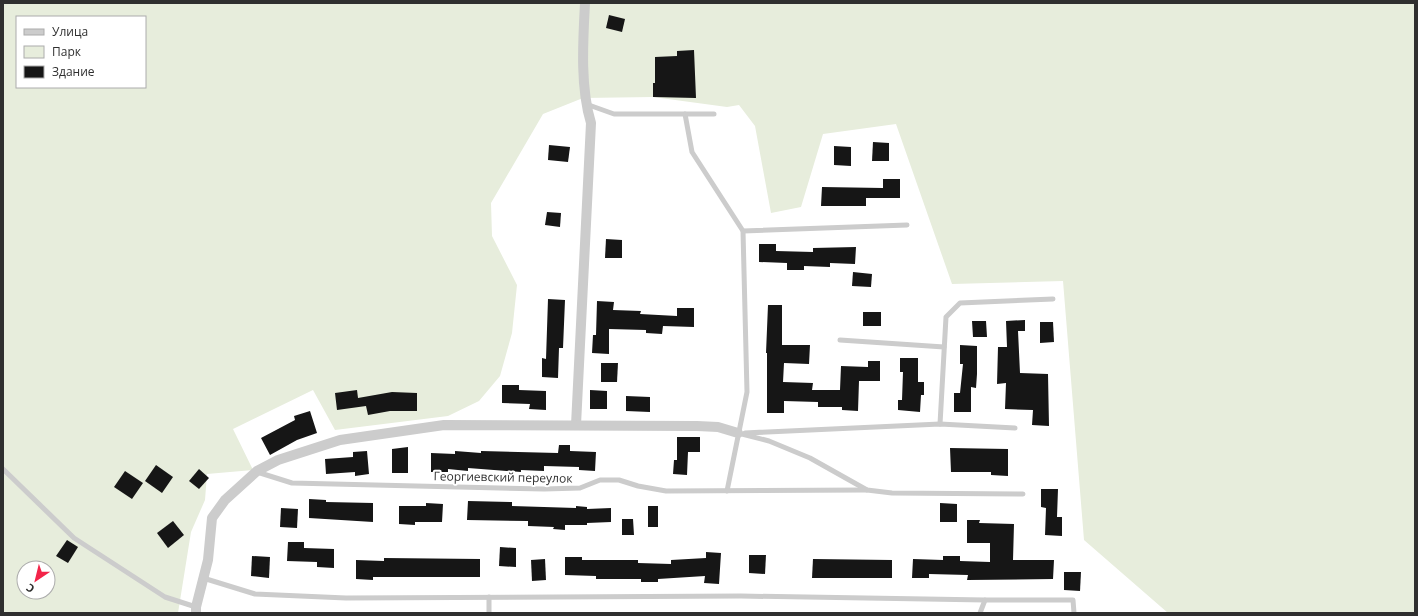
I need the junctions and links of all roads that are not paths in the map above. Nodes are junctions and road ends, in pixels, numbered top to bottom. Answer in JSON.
{"nodes":[{"id":1,"x":586,"y":3,"type":"edge"},
{"id":2,"x":585,"y":104,"type":"junction"},
{"id":3,"x":684,"y":114,"type":"junction"},
{"id":4,"x":714,"y":114,"type":"dead end"},
{"id":5,"x":907,"y":225,"type":"dead end"},
{"id":6,"x":744,"y":231,"type":"junction"},
{"id":7,"x":1053,"y":299,"type":"dead end"},
{"id":8,"x":840,"y":340,"type":"dead end"},
{"id":9,"x":944,"y":347,"type":"junction"},
{"id":10,"x":940,"y":424,"type":"junction"},
{"id":11,"x":576,"y":425,"type":"junction"},
{"id":12,"x":1015,"y":428,"type":"dead end"},
{"id":13,"x":738,"y":433,"type":"junction"},
{"id":14,"x":3,"y":469,"type":"edge"},
{"id":15,"x":256,"y":471,"type":"junction"},
{"id":16,"x":867,"y":490,"type":"junction"},
{"id":17,"x":727,"y":491,"type":"junction"},
{"id":18,"x":1023,"y":494,"type":"dead end"},
{"id":19,"x":204,"y":578,"type":"junction"},
{"id":20,"x":489,"y":597,"type":"junction"},
{"id":21,"x":985,"y":600,"type":"junction"},
{"id":22,"x":196,"y":610,"type":"edge"},
{"id":23,"x":489,"y":613,"type":"edge"},
{"id":24,"x":980,"y":613,"type":"edge"},
{"id":25,"x":1074,"y":613,"type":"edge"}],
"edges":[{"from":1,"to":2,"type":"street"},
{"from":2,"to":3,"type":"lane"},
{"from":2,"to":11,"type":"street"},
{"from":3,"to":4,"type":"lane"},
{"from":3,"to":6,"type":"lane"},
{"from":5,"to":6,"type":"lane"},
{"from":6,"to":13,"type":"lane"},
{"from":7,"to":9,"type":"lane"},
{"from":8,"to":9,"type":"lane"},
{"from":9,"to":10,"type":"lane"},
{"from":10,"to":12,"type":"lane"},
{"from":10,"to":13,"type":"lane"},
{"from":11,"to":13,"type":"street"},
{"from":11,"to":15,"type":"street"},
{"from":13,"to":16,"type":"lane"},
{"from":13,"to":17,"type":"lane"},
{"from":14,"to":22,"type":"lane"},
{"from":15,"to":17,"type":"lane","name":"Георгиевский переулок"},
{"from":15,"to":19,"type":"street"},
{"from":16,"to":17,"type":"lane","name":"Георгиевский переулок"},
{"from":16,"to":18,"type":"lane","name":"Георгиевский переулок"},
{"from":19,"to":20,"type":"lane"},
{"from":19,"to":22,"type":"street"},
{"from":20,"to":21,"type":"lane"},
{"from":20,"to":23,"type":"lane"},
{"from":21,"to":24,"type":"lane"},
{"from":21,"to":25,"type":"lane"}]}
